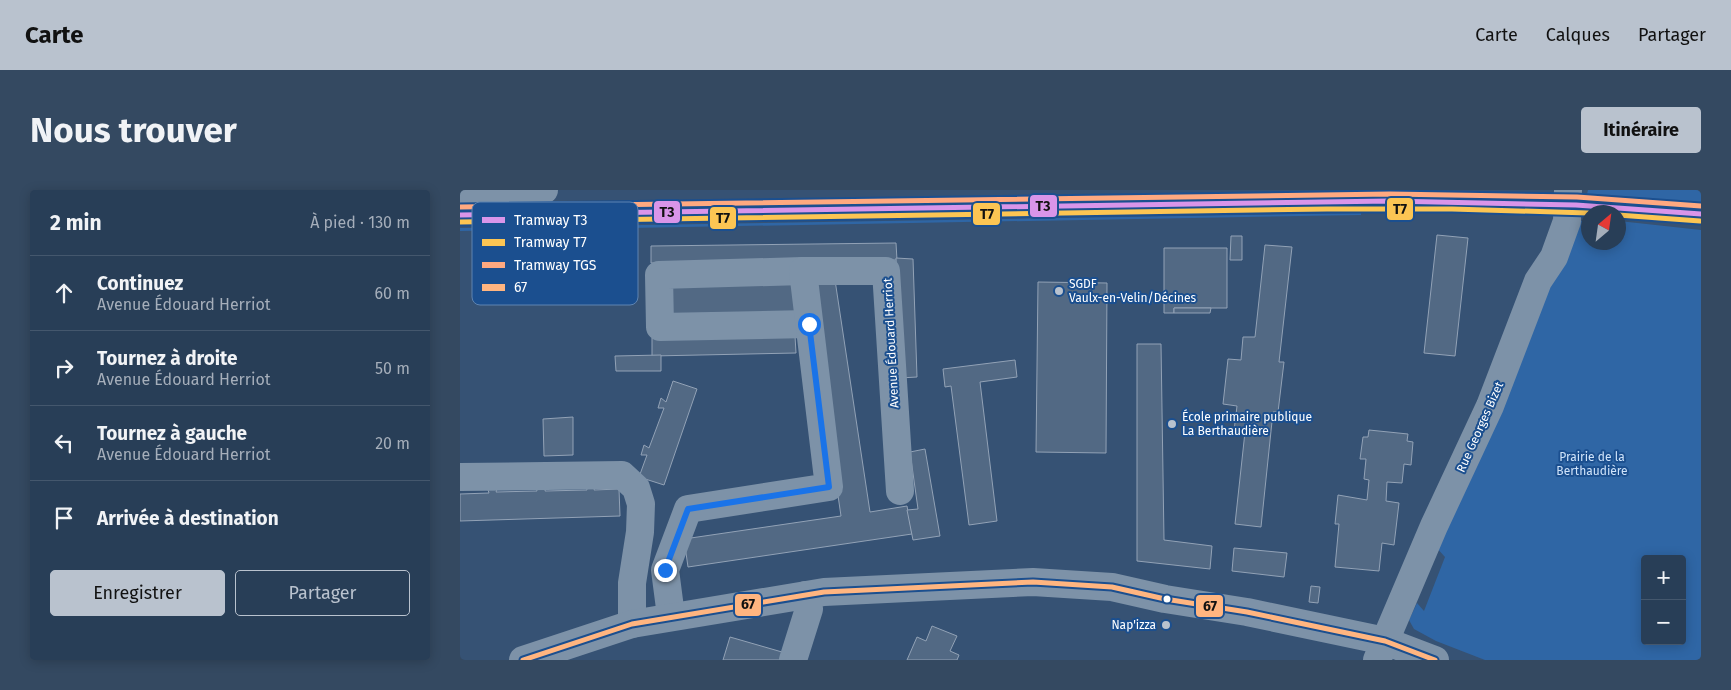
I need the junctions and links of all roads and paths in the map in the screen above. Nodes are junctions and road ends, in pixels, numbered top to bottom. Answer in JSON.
{"nodes":[{"id":1,"x":544,"y":190,"type":"edge"},
{"id":2,"x":1568,"y":190,"type":"edge"},
{"id":3,"x":460,"y":191,"type":"edge"},
{"id":4,"x":802,"y":271,"type":"junction"},
{"id":5,"x":809,"y":324,"type":"junction"},
{"id":6,"x":460,"y":477,"type":"edge"},
{"id":7,"x":900,"y":491,"type":"dead end"},
{"id":8,"x":806,"y":595,"type":"junction"},
{"id":9,"x":671,"y":616,"type":"junction"},
{"id":10,"x":632,"y":624,"type":"junction"},
{"id":11,"x":1381,"y":650,"type":"edge"},
{"id":12,"x":523,"y":660,"type":"edge"},
{"id":13,"x":793,"y":660,"type":"edge"},
{"id":14,"x":1435,"y":660,"type":"edge"}],
"edges":[{"from":1,"to":3,"type":"street"},
{"from":2,"to":11,"type":"street","name":"Rue Georges Bizet"},
{"from":4,"to":5,"type":"street"},
{"from":4,"to":5,"type":"street"},
{"from":4,"to":7,"type":"street","name":"Avenue Édouard Herriot"},
{"from":5,"to":9,"type":"street"},
{"from":6,"to":10,"type":"street"},
{"from":8,"to":9,"type":"street"},
{"from":8,"to":11,"type":"street"},
{"from":8,"to":13,"type":"street"},
{"from":9,"to":10,"type":"street"},
{"from":10,"to":12,"type":"street"},
{"from":11,"to":14,"type":"street"}]}
